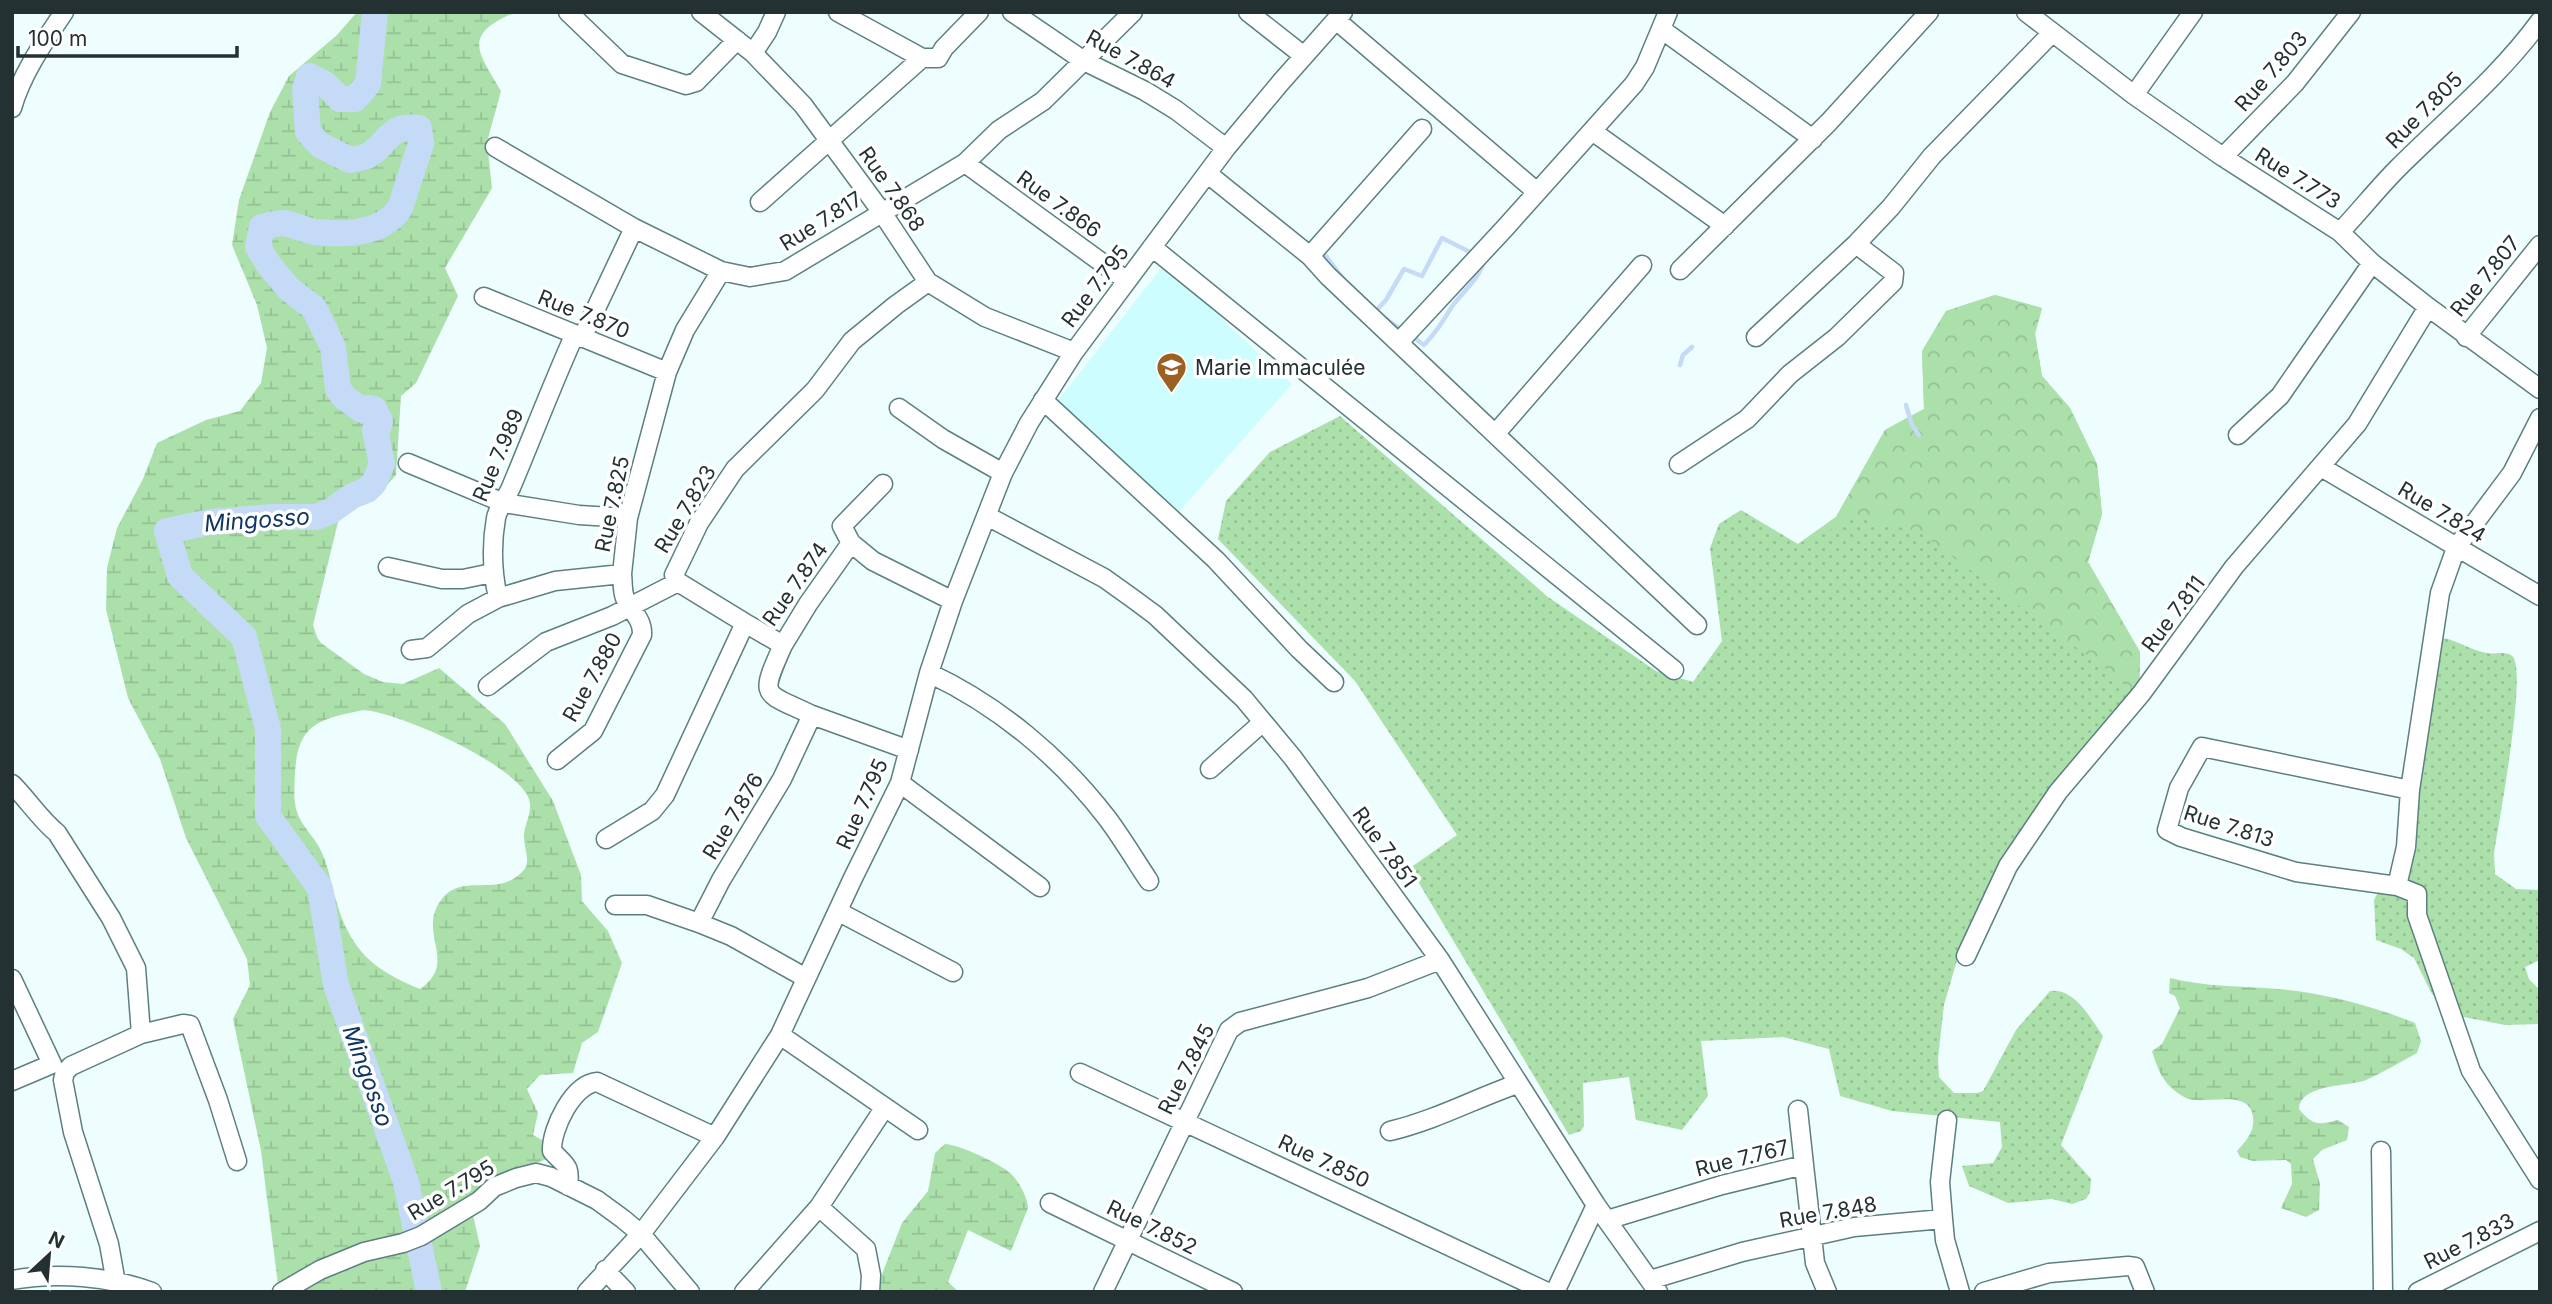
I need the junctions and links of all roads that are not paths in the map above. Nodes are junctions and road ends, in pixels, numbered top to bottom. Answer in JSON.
{"nodes":[{"id":1,"x":64,"y":12,"type":"edge"},
{"id":2,"x":568,"y":12,"type":"edge"},
{"id":3,"x":701,"y":12,"type":"edge"},
{"id":4,"x":776,"y":12,"type":"edge"},
{"id":5,"x":838,"y":12,"type":"edge"},
{"id":6,"x":979,"y":12,"type":"edge"},
{"id":7,"x":1012,"y":12,"type":"edge"},
{"id":8,"x":1133,"y":12,"type":"edge"},
{"id":9,"x":1248,"y":12,"type":"edge"},
{"id":10,"x":1929,"y":12,"type":"edge"},
{"id":11,"x":2026,"y":12,"type":"edge"},
{"id":12,"x":2193,"y":12,"type":"edge"},
{"id":13,"x":2351,"y":12,"type":"edge"},
{"id":14,"x":1340,"y":16,"type":"edge"},
{"id":15,"x":1664,"y":21,"type":"edge"},
{"id":16,"x":2540,"y":21,"type":"edge"},
{"id":17,"x":2052,"y":33,"type":"junction"},
{"id":18,"x":737,"y":40,"type":"junction"},
{"id":19,"x":753,"y":53,"type":"junction"},
{"id":20,"x":1304,"y":56,"type":"junction"},
{"id":21,"x":922,"y":58,"type":"junction"},
{"id":22,"x":1084,"y":61,"type":"junction"},
{"id":23,"x":2134,"y":95,"type":"junction"},
{"id":24,"x":12,"y":108,"type":"edge"},
{"id":25,"x":1422,"y":129,"type":"dead end"},
{"id":26,"x":1592,"y":131,"type":"junction"},
{"id":27,"x":830,"y":139,"type":"junction"},
{"id":28,"x":1813,"y":139,"type":"junction"},
{"id":29,"x":495,"y":147,"type":"dead end"},
{"id":30,"x":1226,"y":148,"type":"junction"},
{"id":31,"x":2223,"y":157,"type":"junction"},
{"id":32,"x":965,"y":163,"type":"junction"},
{"id":33,"x":1208,"y":174,"type":"junction"},
{"id":34,"x":1538,"y":192,"type":"junction"},
{"id":35,"x":760,"y":202,"type":"dead end"},
{"id":36,"x":881,"y":211,"type":"junction"},
{"id":37,"x":1726,"y":226,"type":"junction"},
{"id":38,"x":634,"y":228,"type":"junction"},
{"id":39,"x":2340,"y":232,"type":"junction"},
{"id":40,"x":1856,"y":244,"type":"junction"},
{"id":41,"x":1152,"y":247,"type":"junction"},
{"id":42,"x":1310,"y":256,"type":"junction"},
{"id":43,"x":2536,"y":256,"type":"edge"},
{"id":44,"x":2372,"y":263,"type":"junction"},
{"id":45,"x":1642,"y":265,"type":"dead end"},
{"id":46,"x":1680,"y":270,"type":"dead end"},
{"id":47,"x":721,"y":271,"type":"junction"},
{"id":48,"x":1127,"y":281,"type":"junction"},
{"id":49,"x":928,"y":282,"type":"junction"},
{"id":50,"x":484,"y":297,"type":"dead end"},
{"id":51,"x":2428,"y":307,"type":"junction"},
{"id":52,"x":578,"y":337,"type":"junction"},
{"id":53,"x":1756,"y":337,"type":"dead end"},
{"id":54,"x":2466,"y":337,"type":"junction"},
{"id":55,"x":1399,"y":342,"type":"junction"},
{"id":56,"x":1074,"y":352,"type":"junction"},
{"id":57,"x":667,"y":372,"type":"junction"},
{"id":58,"x":2540,"y":389,"type":"edge"},
{"id":59,"x":1043,"y":400,"type":"junction"},
{"id":60,"x":899,"y":408,"type":"dead end"},
{"id":61,"x":2540,"y":418,"type":"edge"},
{"id":62,"x":1496,"y":433,"type":"junction"},
{"id":63,"x":2238,"y":435,"type":"dead end"},
{"id":64,"x":408,"y":463,"type":"dead end"},
{"id":65,"x":1678,"y":464,"type":"dead end"},
{"id":66,"x":2321,"y":467,"type":"junction"},
{"id":67,"x":1003,"y":473,"type":"junction"},
{"id":68,"x":883,"y":484,"type":"dead end"},
{"id":69,"x":503,"y":503,"type":"junction"},
{"id":70,"x":988,"y":516,"type":"junction"},
{"id":71,"x":628,"y":518,"type":"junction"},
{"id":72,"x":851,"y":543,"type":"junction"},
{"id":73,"x":2456,"y":548,"type":"junction"},
{"id":74,"x":388,"y":567,"type":"dead end"},
{"id":75,"x":492,"y":573,"type":"junction"},
{"id":76,"x":622,"y":574,"type":"junction"},
{"id":77,"x":678,"y":582,"type":"junction"},
{"id":78,"x":2540,"y":596,"type":"edge"},
{"id":79,"x":498,"y":598,"type":"junction"},
{"id":80,"x":953,"y":601,"type":"junction"},
{"id":81,"x":631,"y":607,"type":"junction"},
{"id":82,"x":745,"y":623,"type":"junction"},
{"id":83,"x":1697,"y":625,"type":"dead end"},
{"id":84,"x":783,"y":645,"type":"junction"},
{"id":85,"x":411,"y":650,"type":"dead end"},
{"id":86,"x":1674,"y":670,"type":"dead end"},
{"id":87,"x":929,"y":673,"type":"junction"},
{"id":88,"x":1334,"y":682,"type":"dead end"},
{"id":89,"x":488,"y":686,"type":"dead end"},
{"id":90,"x":812,"y":715,"type":"junction"},
{"id":91,"x":1264,"y":722,"type":"junction"},
{"id":92,"x":909,"y":750,"type":"junction"},
{"id":93,"x":557,"y":760,"type":"dead end"},
{"id":94,"x":1210,"y":769,"type":"dead end"},
{"id":95,"x":900,"y":783,"type":"junction"},
{"id":96,"x":12,"y":784,"type":"edge"},
{"id":97,"x":2410,"y":790,"type":"junction"},
{"id":98,"x":606,"y":839,"type":"dead end"},
{"id":99,"x":1149,"y":881,"type":"dead end"},
{"id":100,"x":2397,"y":886,"type":"junction"},
{"id":101,"x":1041,"y":887,"type":"dead end"},
{"id":102,"x":615,"y":905,"type":"dead end"},
{"id":103,"x":839,"y":912,"type":"junction"},
{"id":104,"x":699,"y":923,"type":"junction"},
{"id":105,"x":1966,"y":956,"type":"dead end"},
{"id":106,"x":1440,"y":960,"type":"junction"},
{"id":107,"x":953,"y":972,"type":"dead end"},
{"id":108,"x":806,"y":978,"type":"junction"},
{"id":109,"x":12,"y":979,"type":"edge"},
{"id":110,"x":141,"y":1034,"type":"junction"},
{"id":111,"x":780,"y":1035,"type":"junction"},
{"id":112,"x":1080,"y":1073,"type":"dead end"},
{"id":113,"x":12,"y":1080,"type":"edge"},
{"id":114,"x":1517,"y":1084,"type":"junction"},
{"id":115,"x":884,"y":1107,"type":"junction"},
{"id":116,"x":1798,"y":1110,"type":"dead end"},
{"id":117,"x":1947,"y":1120,"type":"dead end"},
{"id":118,"x":1184,"y":1121,"type":"junction"},
{"id":119,"x":918,"y":1130,"type":"dead end"},
{"id":120,"x":1390,"y":1131,"type":"dead end"},
{"id":121,"x":715,"y":1137,"type":"junction"},
{"id":122,"x":2381,"y":1151,"type":"dead end"},
{"id":123,"x":237,"y":1161,"type":"dead end"},
{"id":124,"x":1804,"y":1166,"type":"junction"},
{"id":125,"x":2540,"y":1180,"type":"edge"},
{"id":126,"x":568,"y":1186,"type":"junction"},
{"id":127,"x":1050,"y":1203,"type":"dead end"},
{"id":128,"x":1595,"y":1205,"type":"junction"},
{"id":129,"x":819,"y":1207,"type":"junction"},
{"id":130,"x":1943,"y":1219,"type":"junction"},
{"id":131,"x":1607,"y":1220,"type":"junction"},
{"id":132,"x":2540,"y":1231,"type":"edge"},
{"id":133,"x":641,"y":1234,"type":"junction"},
{"id":134,"x":1810,"y":1237,"type":"junction"},
{"id":135,"x":1128,"y":1240,"type":"junction"},
{"id":136,"x":605,"y":1270,"type":"junction"},
{"id":137,"x":12,"y":1280,"type":"edge"},
{"id":138,"x":116,"y":1283,"type":"junction"},
{"id":139,"x":1654,"y":1286,"type":"edge"},
{"id":140,"x":152,"y":1292,"type":"edge"},
{"id":141,"x":282,"y":1292,"type":"edge"},
{"id":142,"x":587,"y":1292,"type":"edge"},
{"id":143,"x":626,"y":1292,"type":"edge"},
{"id":144,"x":691,"y":1292,"type":"edge"},
{"id":145,"x":744,"y":1292,"type":"edge"},
{"id":146,"x":870,"y":1292,"type":"edge"},
{"id":147,"x":1103,"y":1292,"type":"edge"},
{"id":148,"x":1233,"y":1292,"type":"edge"},
{"id":149,"x":1547,"y":1292,"type":"edge"},
{"id":150,"x":1555,"y":1292,"type":"edge"},
{"id":151,"x":1827,"y":1292,"type":"edge"},
{"id":152,"x":1960,"y":1292,"type":"edge"},
{"id":153,"x":1984,"y":1292,"type":"edge"},
{"id":154,"x":2145,"y":1292,"type":"edge"},
{"id":155,"x":2384,"y":1292,"type":"edge"},
{"id":156,"x":2418,"y":1292,"type":"edge"}],
"edges":[{"from":1,"to":24,"type":"street"},
{"from":2,"to":18,"type":"street"},
{"from":3,"to":18,"type":"street","name":"Rue 7.868"},
{"from":4,"to":19,"type":"street"},
{"from":5,"to":21,"type":"street"},
{"from":6,"to":21,"type":"street"},
{"from":7,"to":22,"type":"street","name":"Rue 7.864"},
{"from":8,"to":22,"type":"street","name":"Rue 7.817"},
{"from":9,"to":20,"type":"street"},
{"from":10,"to":28,"type":"street"},
{"from":11,"to":17,"type":"street","name":"Rue 7.773"},
{"from":12,"to":23,"type":"street"},
{"from":13,"to":31,"type":"street","name":"Rue 7.803"},
{"from":14,"to":20,"type":"street","name":"Rue 7.795"},
{"from":14,"to":34,"type":"street"},
{"from":15,"to":26,"type":"street"},
{"from":15,"to":28,"type":"street"},
{"from":16,"to":39,"type":"street","name":"Rue 7.805"},
{"from":17,"to":23,"type":"street","name":"Rue 7.773"},
{"from":17,"to":40,"type":"street"},
{"from":18,"to":19,"type":"street","name":"Rue 7.868"},
{"from":19,"to":27,"type":"street","name":"Rue 7.868"},
{"from":20,"to":30,"type":"street","name":"Rue 7.795"},
{"from":21,"to":27,"type":"street"},
{"from":22,"to":30,"type":"street","name":"Rue 7.864"},
{"from":22,"to":32,"type":"street","name":"Rue 7.817"},
{"from":23,"to":31,"type":"street","name":"Rue 7.773"},
{"from":25,"to":42,"type":"street"},
{"from":26,"to":34,"type":"street"},
{"from":26,"to":37,"type":"street"},
{"from":27,"to":35,"type":"street"},
{"from":27,"to":36,"type":"street","name":"Rue 7.868"},
{"from":28,"to":37,"type":"street"},
{"from":29,"to":38,"type":"street","name":"Rue 7.817"},
{"from":30,"to":33,"type":"street","name":"Rue 7.795"},
{"from":31,"to":39,"type":"street","name":"Rue 7.773"},
{"from":32,"to":36,"type":"street","name":"Rue 7.817"},
{"from":32,"to":48,"type":"street","name":"Rue 7.866"},
{"from":33,"to":41,"type":"street","name":"Rue 7.795"},
{"from":33,"to":42,"type":"street"},
{"from":34,"to":55,"type":"street"},
{"from":36,"to":47,"type":"street","name":"Rue 7.817"},
{"from":36,"to":49,"type":"street","name":"Rue 7.868"},
{"from":37,"to":46,"type":"street"},
{"from":38,"to":47,"type":"street","name":"Rue 7.817"},
{"from":38,"to":52,"type":"street","name":"Rue 7.989"},
{"from":39,"to":44,"type":"street","name":"Rue 7.773"},
{"from":40,"to":53,"type":"street"},
{"from":40,"to":65,"type":"street"},
{"from":41,"to":48,"type":"street","name":"Rue 7.795"},
{"from":41,"to":86,"type":"street"},
{"from":42,"to":55,"type":"street"},
{"from":43,"to":54,"type":"street","name":"Rue 7.807"},
{"from":44,"to":51,"type":"street","name":"Rue 7.773"},
{"from":44,"to":63,"type":"street"},
{"from":45,"to":62,"type":"street"},
{"from":47,"to":57,"type":"street","name":"Rue 7.825"},
{"from":48,"to":56,"type":"street","name":"Rue 7.795"},
{"from":49,"to":56,"type":"street","name":"Rue 7.868"},
{"from":49,"to":77,"type":"street","name":"Rue 7.823"},
{"from":50,"to":52,"type":"street","name":"Rue 7.870"},
{"from":51,"to":54,"type":"street","name":"Rue 7.773"},
{"from":51,"to":66,"type":"street","name":"Rue 7.811"},
{"from":52,"to":57,"type":"street","name":"Rue 7.870"},
{"from":52,"to":69,"type":"street","name":"Rue 7.989"},
{"from":54,"to":58,"type":"street","name":"Rue 7.773"},
{"from":55,"to":62,"type":"street"},
{"from":56,"to":59,"type":"street","name":"Rue 7.795"},
{"from":57,"to":71,"type":"street","name":"Rue 7.825"},
{"from":59,"to":67,"type":"street","name":"Rue 7.795"},
{"from":59,"to":88,"type":"street"},
{"from":60,"to":67,"type":"street"},
{"from":61,"to":73,"type":"street"},
{"from":62,"to":83,"type":"street"},
{"from":64,"to":69,"type":"street"},
{"from":66,"to":73,"type":"street","name":"Rue 7.824"},
{"from":66,"to":105,"type":"street","name":"Rue 7.811"},
{"from":67,"to":70,"type":"street","name":"Rue 7.795"},
{"from":68,"to":72,"type":"street"},
{"from":69,"to":71,"type":"street"},
{"from":69,"to":75,"type":"street","name":"Rue 7.989"},
{"from":70,"to":80,"type":"street","name":"Rue 7.795"},
{"from":70,"to":91,"type":"street","name":"Rue 7.851"},
{"from":71,"to":76,"type":"street","name":"Rue 7.825"},
{"from":72,"to":80,"type":"street","name":"Rue 7.874"},
{"from":72,"to":84,"type":"street","name":"Rue 7.874"},
{"from":73,"to":78,"type":"street","name":"Rue 7.824"},
{"from":73,"to":97,"type":"street"},
{"from":74,"to":75,"type":"street"},
{"from":75,"to":79,"type":"street","name":"Rue 7.989"},
{"from":76,"to":79,"type":"street","name":"Rue 7.825"},
{"from":76,"to":81,"type":"street","name":"Rue 7.880"},
{"from":77,"to":81,"type":"street"},
{"from":77,"to":82,"type":"street","name":"Rue 7.823"},
{"from":79,"to":85,"type":"street","name":"Rue 7.825"},
{"from":80,"to":87,"type":"street","name":"Rue 7.795"},
{"from":81,"to":89,"type":"street"},
{"from":81,"to":93,"type":"street","name":"Rue 7.880"},
{"from":82,"to":84,"type":"street","name":"Rue 7.874"},
{"from":82,"to":98,"type":"street"},
{"from":84,"to":90,"type":"street"},
{"from":87,"to":92,"type":"street","name":"Rue 7.795"},
{"from":87,"to":99,"type":"street"},
{"from":90,"to":92,"type":"street"},
{"from":90,"to":104,"type":"street","name":"Rue 7.876"},
{"from":91,"to":94,"type":"street"},
{"from":91,"to":106,"type":"street","name":"Rue 7.851"},
{"from":92,"to":95,"type":"street","name":"Rue 7.795"},
{"from":95,"to":101,"type":"street"},
{"from":95,"to":103,"type":"street","name":"Rue 7.795"},
{"from":96,"to":110,"type":"street"},
{"from":97,"to":100,"type":"street"},
{"from":97,"to":100,"type":"street","name":"Rue 7.813"},
{"from":100,"to":125,"type":"street"},
{"from":102,"to":104,"type":"street"},
{"from":103,"to":107,"type":"street"},
{"from":103,"to":108,"type":"street","name":"Rue 7.795"},
{"from":104,"to":108,"type":"street"},
{"from":106,"to":114,"type":"street","name":"Rue 7.851"},
{"from":106,"to":118,"type":"street","name":"Rue 7.845"},
{"from":108,"to":111,"type":"street","name":"Rue 7.795"},
{"from":109,"to":113,"type":"street"},
{"from":110,"to":123,"type":"street"},
{"from":110,"to":138,"type":"street"},
{"from":111,"to":115,"type":"street"},
{"from":111,"to":121,"type":"street","name":"Rue 7.795"},
{"from":112,"to":118,"type":"street","name":"Rue 7.850"},
{"from":114,"to":120,"type":"street"},
{"from":114,"to":128,"type":"street","name":"Rue 7.851"},
{"from":115,"to":119,"type":"street"},
{"from":115,"to":129,"type":"street"},
{"from":116,"to":124,"type":"street"},
{"from":117,"to":130,"type":"street"},
{"from":118,"to":135,"type":"street","name":"Rue 7.845"},
{"from":118,"to":149,"type":"street","name":"Rue 7.850"},
{"from":121,"to":126,"type":"street"},
{"from":121,"to":133,"type":"street","name":"Rue 7.795"},
{"from":122,"to":155,"type":"street"},
{"from":124,"to":131,"type":"street","name":"Rue 7.767"},
{"from":124,"to":134,"type":"street","name":"Rue 7.767"},
{"from":126,"to":133,"type":"street","name":"Rue 7.795"},
{"from":126,"to":141,"type":"street","name":"Rue 7.795"},
{"from":127,"to":135,"type":"street","name":"Rue 7.852"},
{"from":128,"to":131,"type":"street","name":"Rue 7.851"},
{"from":128,"to":150,"type":"street"},
{"from":129,"to":145,"type":"street"},
{"from":129,"to":146,"type":"street"},
{"from":130,"to":134,"type":"street","name":"Rue 7.848"},
{"from":130,"to":152,"type":"street"},
{"from":131,"to":139,"type":"street","name":"Rue 7.851"},
{"from":132,"to":156,"type":"street","name":"Rue 7.833"},
{"from":133,"to":136,"type":"street"},
{"from":133,"to":144,"type":"street"},
{"from":134,"to":139,"type":"street","name":"Rue 7.848"},
{"from":134,"to":151,"type":"street","name":"Rue 7.767"},
{"from":135,"to":147,"type":"street","name":"Rue 7.845"},
{"from":135,"to":148,"type":"street","name":"Rue 7.852"},
{"from":136,"to":142,"type":"street"},
{"from":136,"to":143,"type":"street"},
{"from":137,"to":138,"type":"street"},
{"from":138,"to":140,"type":"street"},
{"from":153,"to":154,"type":"street"}]}
